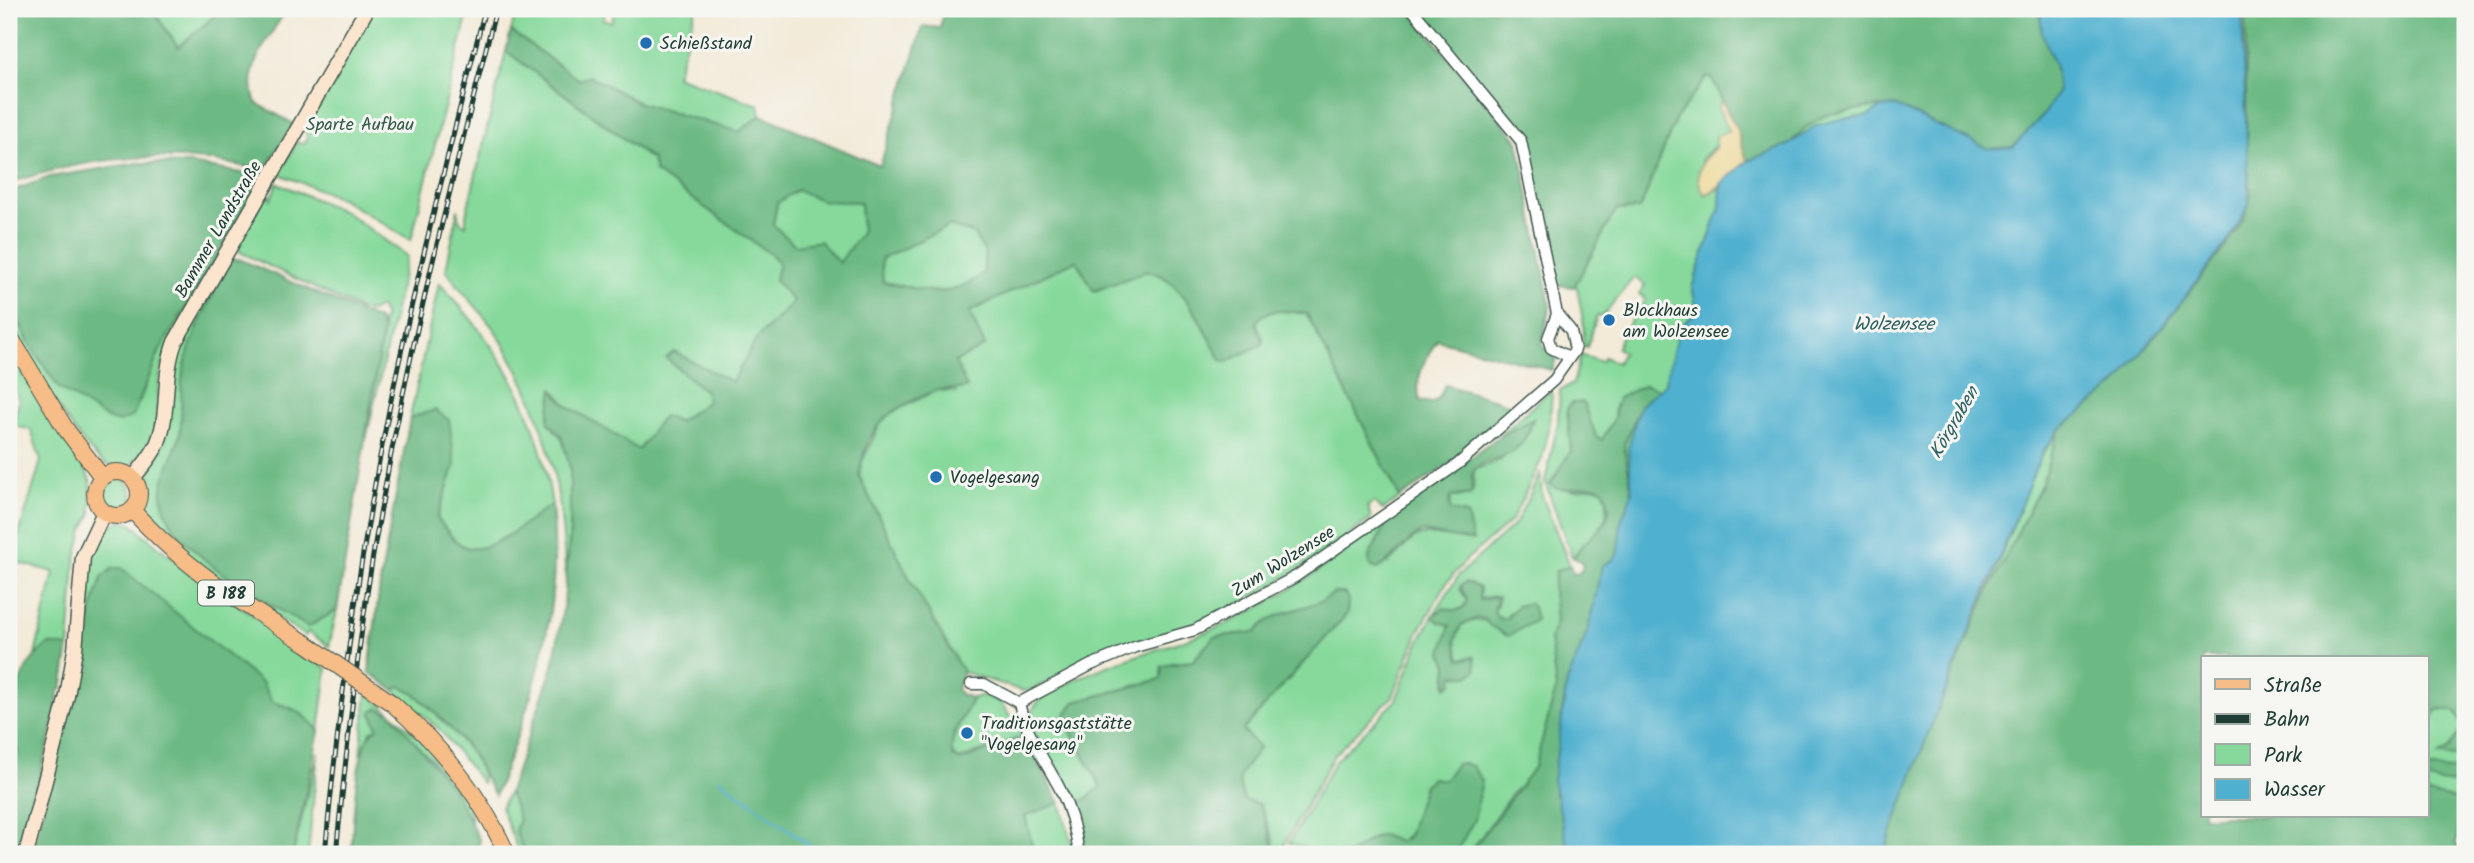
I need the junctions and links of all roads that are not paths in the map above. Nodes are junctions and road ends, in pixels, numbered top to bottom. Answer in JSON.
{"nodes":[{"id":1,"x":367,"y":9,"type":"edge"},
{"id":2,"x":1412,"y":9,"type":"edge"},
{"id":3,"x":1557,"y":314,"type":"junction"},
{"id":4,"x":9,"y":335,"type":"edge"},
{"id":5,"x":1569,"y":357,"type":"junction"},
{"id":6,"x":102,"y":477,"type":"junction"},
{"id":7,"x":133,"y":478,"type":"junction"},
{"id":8,"x":132,"y":510,"type":"junction"},
{"id":9,"x":104,"y":512,"type":"junction"},
{"id":10,"x":971,"y":684,"type":"dead end"},
{"id":11,"x":1019,"y":703,"type":"junction"},
{"id":12,"x":505,"y":851,"type":"edge"},
{"id":13,"x":26,"y":854,"type":"edge"},
{"id":14,"x":1079,"y":854,"type":"edge"}],
"edges":[{"from":1,"to":7,"type":"main road","name":"Bammer Landstraße"},
{"from":2,"to":3,"type":"street"},
{"from":3,"to":5,"type":"street"},
{"from":3,"to":5,"type":"street"},
{"from":4,"to":6,"type":"main road"},
{"from":5,"to":11,"type":"street","name":"Zum Wolzensee"},
{"from":6,"to":7,"type":"main road"},
{"from":6,"to":9,"type":"main road"},
{"from":7,"to":8,"type":"main road"},
{"from":8,"to":9,"type":"main road"},
{"from":8,"to":12,"type":"main road","number":"B 188","bridge":true},
{"from":9,"to":13,"type":"main road"},
{"from":10,"to":11,"type":"street"},
{"from":11,"to":14,"type":"street"}]}
